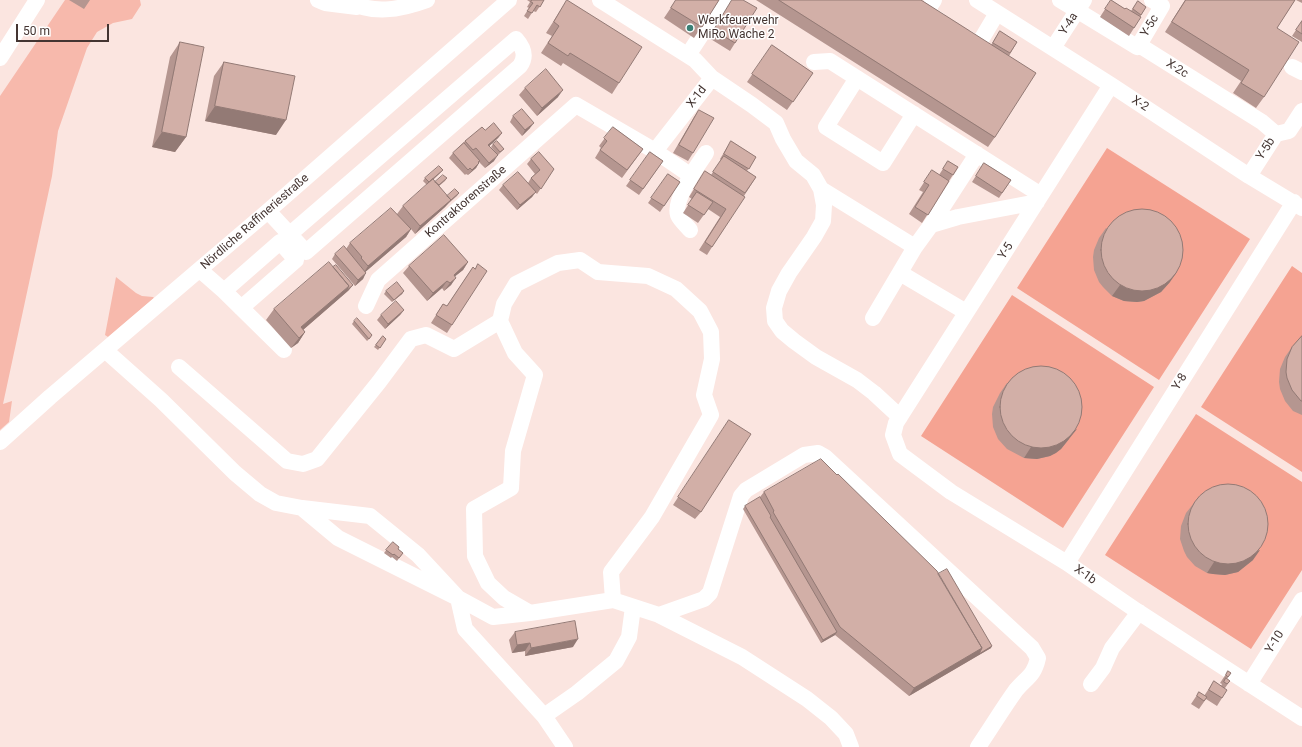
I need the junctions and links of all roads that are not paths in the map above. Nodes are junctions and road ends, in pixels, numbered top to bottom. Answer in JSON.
{"nodes":[{"id":1,"x":37,"y":0,"type":"edge"},
{"id":2,"x":318,"y":0,"type":"edge"},
{"id":3,"x":346,"y":0,"type":"edge"},
{"id":4,"x":427,"y":0,"type":"edge"},
{"id":5,"x":509,"y":0,"type":"edge"},
{"id":6,"x":600,"y":0,"type":"edge"},
{"id":7,"x":724,"y":0,"type":"edge"},
{"id":8,"x":934,"y":0,"type":"edge"},
{"id":9,"x":977,"y":0,"type":"edge"},
{"id":10,"x":1060,"y":0,"type":"edge"},
{"id":11,"x":1157,"y":3,"type":"edge"},
{"id":12,"x":1081,"y":5,"type":"edge"},
{"id":13,"x":361,"y":7,"type":"junction"},
{"id":14,"x":997,"y":13,"type":"junction"},
{"id":15,"x":1139,"y":45,"type":"junction"},
{"id":16,"x":1053,"y":48,"type":"junction"},
{"id":17,"x":688,"y":55,"type":"junction"},
{"id":18,"x":0,"y":58,"type":"edge"},
{"id":19,"x":814,"y":62,"type":"dead end"},
{"id":20,"x":712,"y":78,"type":"junction"},
{"id":21,"x":857,"y":78,"type":"junction"},
{"id":22,"x":1112,"y":85,"type":"junction"},
{"id":23,"x":1302,"y":111,"type":"edge"},
{"id":24,"x":914,"y":114,"type":"junction"},
{"id":25,"x":1276,"y":134,"type":"junction"},
{"id":26,"x":655,"y":151,"type":"junction"},
{"id":27,"x":706,"y":153,"type":"dead end"},
{"id":28,"x":977,"y":154,"type":"junction"},
{"id":29,"x":690,"y":175,"type":"junction"},
{"id":30,"x":1249,"y":176,"type":"junction"},
{"id":31,"x":821,"y":189,"type":"junction"},
{"id":32,"x":1039,"y":199,"type":"junction"},
{"id":33,"x":1298,"y":205,"type":"edge"},
{"id":34,"x":268,"y":211,"type":"junction"},
{"id":35,"x":931,"y":225,"type":"junction"},
{"id":36,"x":690,"y":230,"type":"dead end"},
{"id":37,"x":290,"y":234,"type":"junction"},
{"id":38,"x":915,"y":247,"type":"junction"},
{"id":39,"x":200,"y":270,"type":"junction"},
{"id":40,"x":900,"y":273,"type":"junction"},
{"id":41,"x":224,"y":290,"type":"junction"},
{"id":42,"x":366,"y":306,"type":"dead end"},
{"id":43,"x":241,"y":308,"type":"junction"},
{"id":44,"x":966,"y":312,"type":"junction"},
{"id":45,"x":873,"y":318,"type":"dead end"},
{"id":46,"x":500,"y":321,"type":"junction"},
{"id":47,"x":284,"y":350,"type":"dead end"},
{"id":48,"x":106,"y":351,"type":"junction"},
{"id":49,"x":179,"y":367,"type":"dead end"},
{"id":50,"x":900,"y":417,"type":"junction"},
{"id":51,"x":0,"y":442,"type":"edge"},
{"id":52,"x":302,"y":508,"type":"junction"},
{"id":53,"x":1067,"y":562,"type":"junction"},
{"id":54,"x":458,"y":598,"type":"junction"},
{"id":55,"x":613,"y":600,"type":"junction"},
{"id":56,"x":1302,"y":600,"type":"edge"},
{"id":57,"x":633,"y":607,"type":"junction"},
{"id":58,"x":1139,"y":612,"type":"junction"},
{"id":59,"x":530,"y":613,"type":"junction"},
{"id":60,"x":659,"y":615,"type":"junction"},
{"id":61,"x":1091,"y":684,"type":"dead end"},
{"id":62,"x":1249,"y":684,"type":"junction"},
{"id":63,"x":544,"y":716,"type":"junction"},
{"id":64,"x":1302,"y":718,"type":"edge"},
{"id":65,"x":565,"y":747,"type":"edge"},
{"id":66,"x":850,"y":747,"type":"edge"},
{"id":67,"x":978,"y":747,"type":"edge"}],
"edges":[{"from":1,"to":18,"type":"street"},
{"from":2,"to":13,"type":"street"},
{"from":3,"to":13,"type":"street"},
{"from":4,"to":13,"type":"street"},
{"from":5,"to":34,"type":"street","name":"Nördliche Raffineriestraße"},
{"from":6,"to":17,"type":"street","name":"X-1d"},
{"from":7,"to":17,"type":"street"},
{"from":8,"to":14,"type":"street"},
{"from":9,"to":14,"type":"street","name":"X-2"},
{"from":10,"to":12,"type":"street","name":"X-2c"},
{"from":11,"to":15,"type":"street","name":"Y-5c"},
{"from":12,"to":15,"type":"street","name":"X-2c"},
{"from":12,"to":16,"type":"street","name":"Y-4a"},
{"from":14,"to":16,"type":"street","name":"X-2"},
{"from":15,"to":25,"type":"street","name":"X-2c"},
{"from":16,"to":22,"type":"street","name":"X-2"},
{"from":17,"to":20,"type":"street","name":"X-1d"},
{"from":19,"to":21,"type":"street"},
{"from":20,"to":26,"type":"street","name":"X-1d"},
{"from":20,"to":31,"type":"street"},
{"from":21,"to":24,"type":"street"},
{"from":21,"to":24,"type":"street"},
{"from":22,"to":30,"type":"street","name":"X-2"},
{"from":22,"to":32,"type":"street","name":"Y-5"},
{"from":23,"to":25,"type":"street","name":"Y-5b"},
{"from":24,"to":28,"type":"street"},
{"from":25,"to":30,"type":"street","name":"Y-5b"},
{"from":26,"to":29,"type":"street"},
{"from":26,"to":42,"type":"street","name":"Kontraktorenstraße"},
{"from":27,"to":29,"type":"street"},
{"from":28,"to":32,"type":"street"},
{"from":28,"to":35,"type":"street"},
{"from":29,"to":36,"type":"street"},
{"from":30,"to":33,"type":"street","name":"X-2"},
{"from":31,"to":38,"type":"street"},
{"from":31,"to":50,"type":"street"},
{"from":32,"to":35,"type":"street"},
{"from":32,"to":44,"type":"street","name":"Y-5"},
{"from":33,"to":53,"type":"street","name":"Y-8"},
{"from":34,"to":37,"type":"street"},
{"from":34,"to":39,"type":"street","name":"Nördliche Raffineriestraße"},
{"from":35,"to":38,"type":"street"},
{"from":37,"to":37,"type":"street"},
{"from":38,"to":40,"type":"street"},
{"from":39,"to":41,"type":"street"},
{"from":39,"to":48,"type":"street","name":"Nördliche Raffineriestraße"},
{"from":40,"to":44,"type":"street"},
{"from":40,"to":45,"type":"street"},
{"from":41,"to":43,"type":"street"},
{"from":41,"to":43,"type":"street"},
{"from":43,"to":47,"type":"street"},
{"from":44,"to":50,"type":"street","name":"Y-5"},
{"from":46,"to":49,"type":"street"},
{"from":46,"to":55,"type":"street"},
{"from":46,"to":59,"type":"street"},
{"from":48,"to":51,"type":"street","name":"Nördliche Raffineriestraße"},
{"from":48,"to":52,"type":"street"},
{"from":50,"to":53,"type":"street","name":"X-1b"},
{"from":52,"to":54,"type":"street"},
{"from":52,"to":54,"type":"street"},
{"from":53,"to":58,"type":"street","name":"X-1b"},
{"from":54,"to":59,"type":"street"},
{"from":54,"to":63,"type":"street"},
{"from":55,"to":57,"type":"street"},
{"from":55,"to":59,"type":"street"},
{"from":56,"to":62,"type":"street","name":"Y-10"},
{"from":57,"to":60,"type":"street"},
{"from":57,"to":63,"type":"street"},
{"from":58,"to":61,"type":"street"},
{"from":58,"to":62,"type":"street","name":"X-1b"},
{"from":60,"to":66,"type":"street"},
{"from":60,"to":67,"type":"street"},
{"from":62,"to":64,"type":"street","name":"X-1b"},
{"from":63,"to":65,"type":"street"}]}
